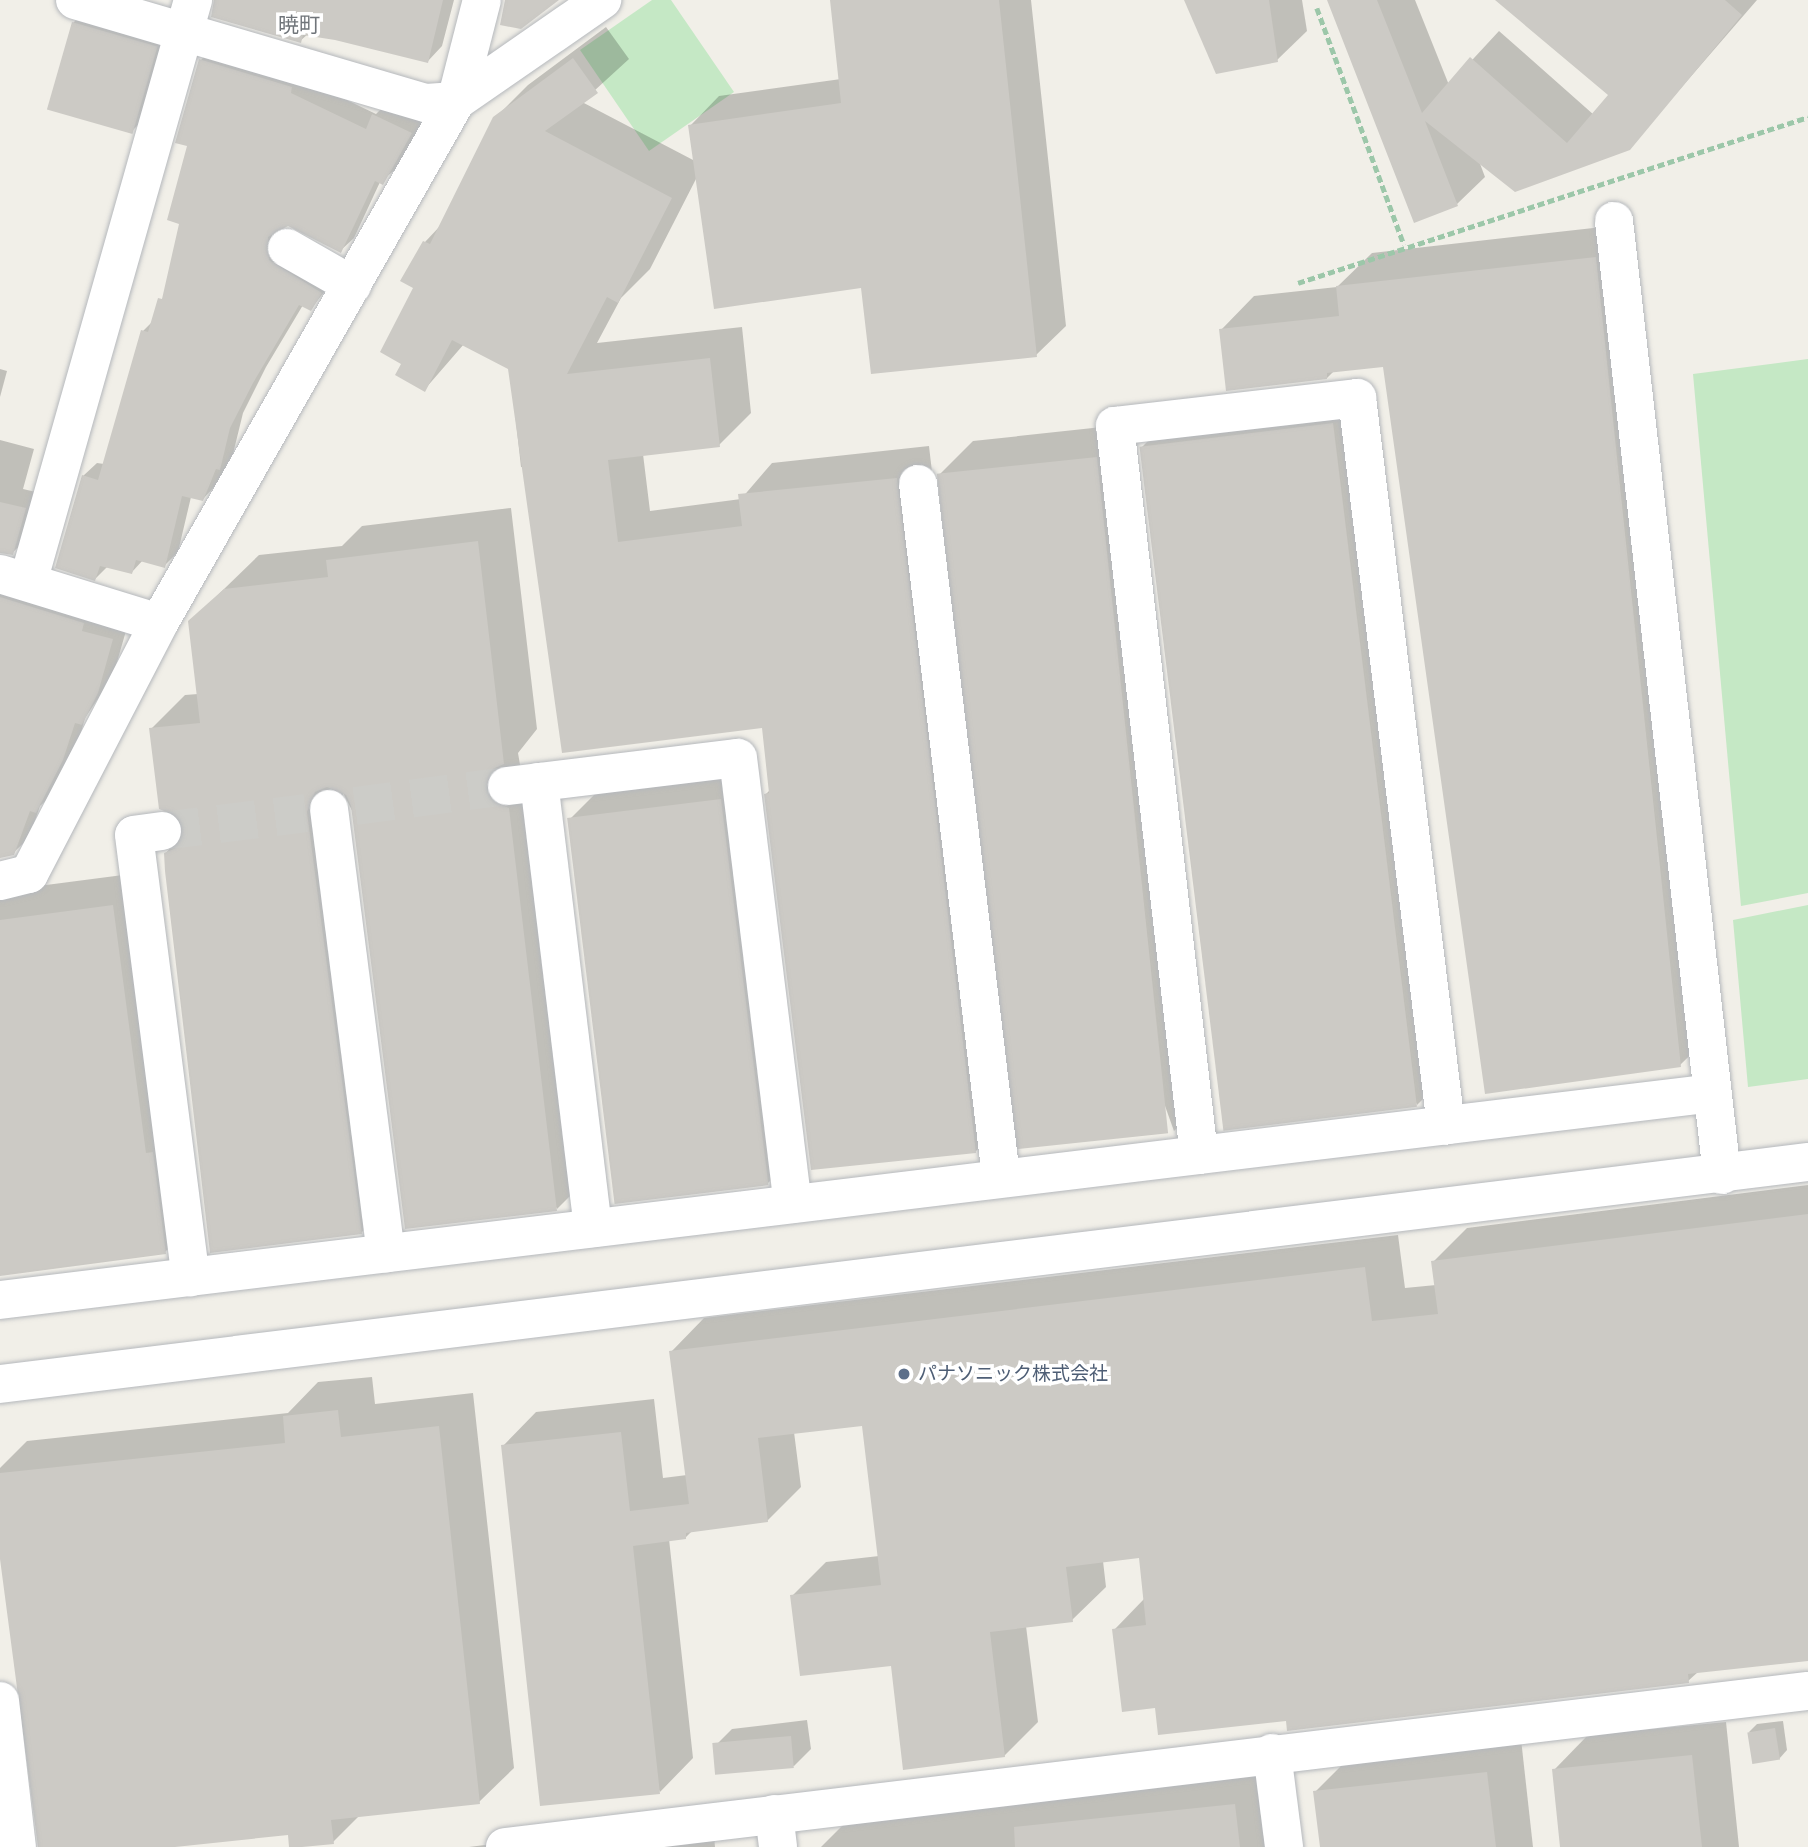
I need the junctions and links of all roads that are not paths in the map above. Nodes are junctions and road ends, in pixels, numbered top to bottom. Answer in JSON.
{"nodes":[{"id":1,"x":75,"y":0,"type":"edge"},
{"id":2,"x":482,"y":0,"type":"edge"},
{"id":3,"x":602,"y":0,"type":"edge"},
{"id":4,"x":188,"y":16,"type":"edge"},
{"id":5,"x":456,"y":101,"type":"junction"},
{"id":6,"x":1614,"y":221,"type":"dead end"},
{"id":7,"x":287,"y":248,"type":"dead end"},
{"id":8,"x":352,"y":285,"type":"junction"},
{"id":9,"x":918,"y":484,"type":"dead end"},
{"id":10,"x":14,"y":578,"type":"edge"},
{"id":11,"x":159,"y":623,"type":"junction"},
{"id":12,"x":330,"y":809,"type":"dead end"},
{"id":13,"x":162,"y":831,"type":"tunnel mouth"},
{"id":14,"x":0,"y":881,"type":"edge"},
{"id":15,"x":1713,"y":1093,"type":"junction"},
{"id":16,"x":1446,"y":1126,"type":"junction"},
{"id":17,"x":1199,"y":1155,"type":"junction"},
{"id":18,"x":1808,"y":1162,"type":"edge"},
{"id":19,"x":1722,"y":1175,"type":"junction"},
{"id":20,"x":1001,"y":1177,"type":"junction"},
{"id":21,"x":793,"y":1204,"type":"junction"},
{"id":22,"x":593,"y":1228,"type":"junction"},
{"id":23,"x":386,"y":1253,"type":"junction"},
{"id":24,"x":191,"y":1277,"type":"junction"},
{"id":25,"x":0,"y":1300,"type":"edge"},
{"id":26,"x":0,"y":1384,"type":"edge"},
{"id":27,"x":1808,"y":1691,"type":"edge"},
{"id":28,"x":0,"y":1701,"type":"edge"},
{"id":29,"x":1272,"y":1754,"type":"junction"},
{"id":30,"x":776,"y":1830,"type":"edge"},
{"id":31,"x":17,"y":1847,"type":"edge"},
{"id":32,"x":505,"y":1847,"type":"edge"},
{"id":33,"x":1284,"y":1847,"type":"edge"}],
"edges":[{"from":1,"to":4,"type":"street"},
{"from":2,"to":5,"type":"street"},
{"from":3,"to":5,"type":"street"},
{"from":4,"to":5,"type":"street"},
{"from":4,"to":10,"type":"street"},
{"from":5,"to":8,"type":"street"},
{"from":6,"to":15,"type":"street"},
{"from":7,"to":8,"type":"street"},
{"from":8,"to":11,"type":"street"},
{"from":9,"to":20,"type":"street"},
{"from":10,"to":11,"type":"street"},
{"from":11,"to":14,"type":"street"},
{"from":12,"to":23,"type":"street"},
{"from":13,"to":24,"type":"street"},
{"from":15,"to":16,"type":"street"},
{"from":15,"to":19,"type":"street"},
{"from":16,"to":17,"type":"street"},
{"from":16,"to":17,"type":"street"},
{"from":17,"to":20,"type":"street"},
{"from":18,"to":19,"type":"street"},
{"from":19,"to":26,"type":"street"},
{"from":20,"to":21,"type":"street"},
{"from":21,"to":22,"type":"street"},
{"from":21,"to":22,"type":"street"},
{"from":22,"to":23,"type":"street"},
{"from":23,"to":24,"type":"street"},
{"from":24,"to":25,"type":"street"},
{"from":27,"to":29,"type":"street"},
{"from":28,"to":31,"type":"street"},
{"from":29,"to":30,"type":"street"},
{"from":29,"to":33,"type":"street"},
{"from":30,"to":32,"type":"street"}]}
